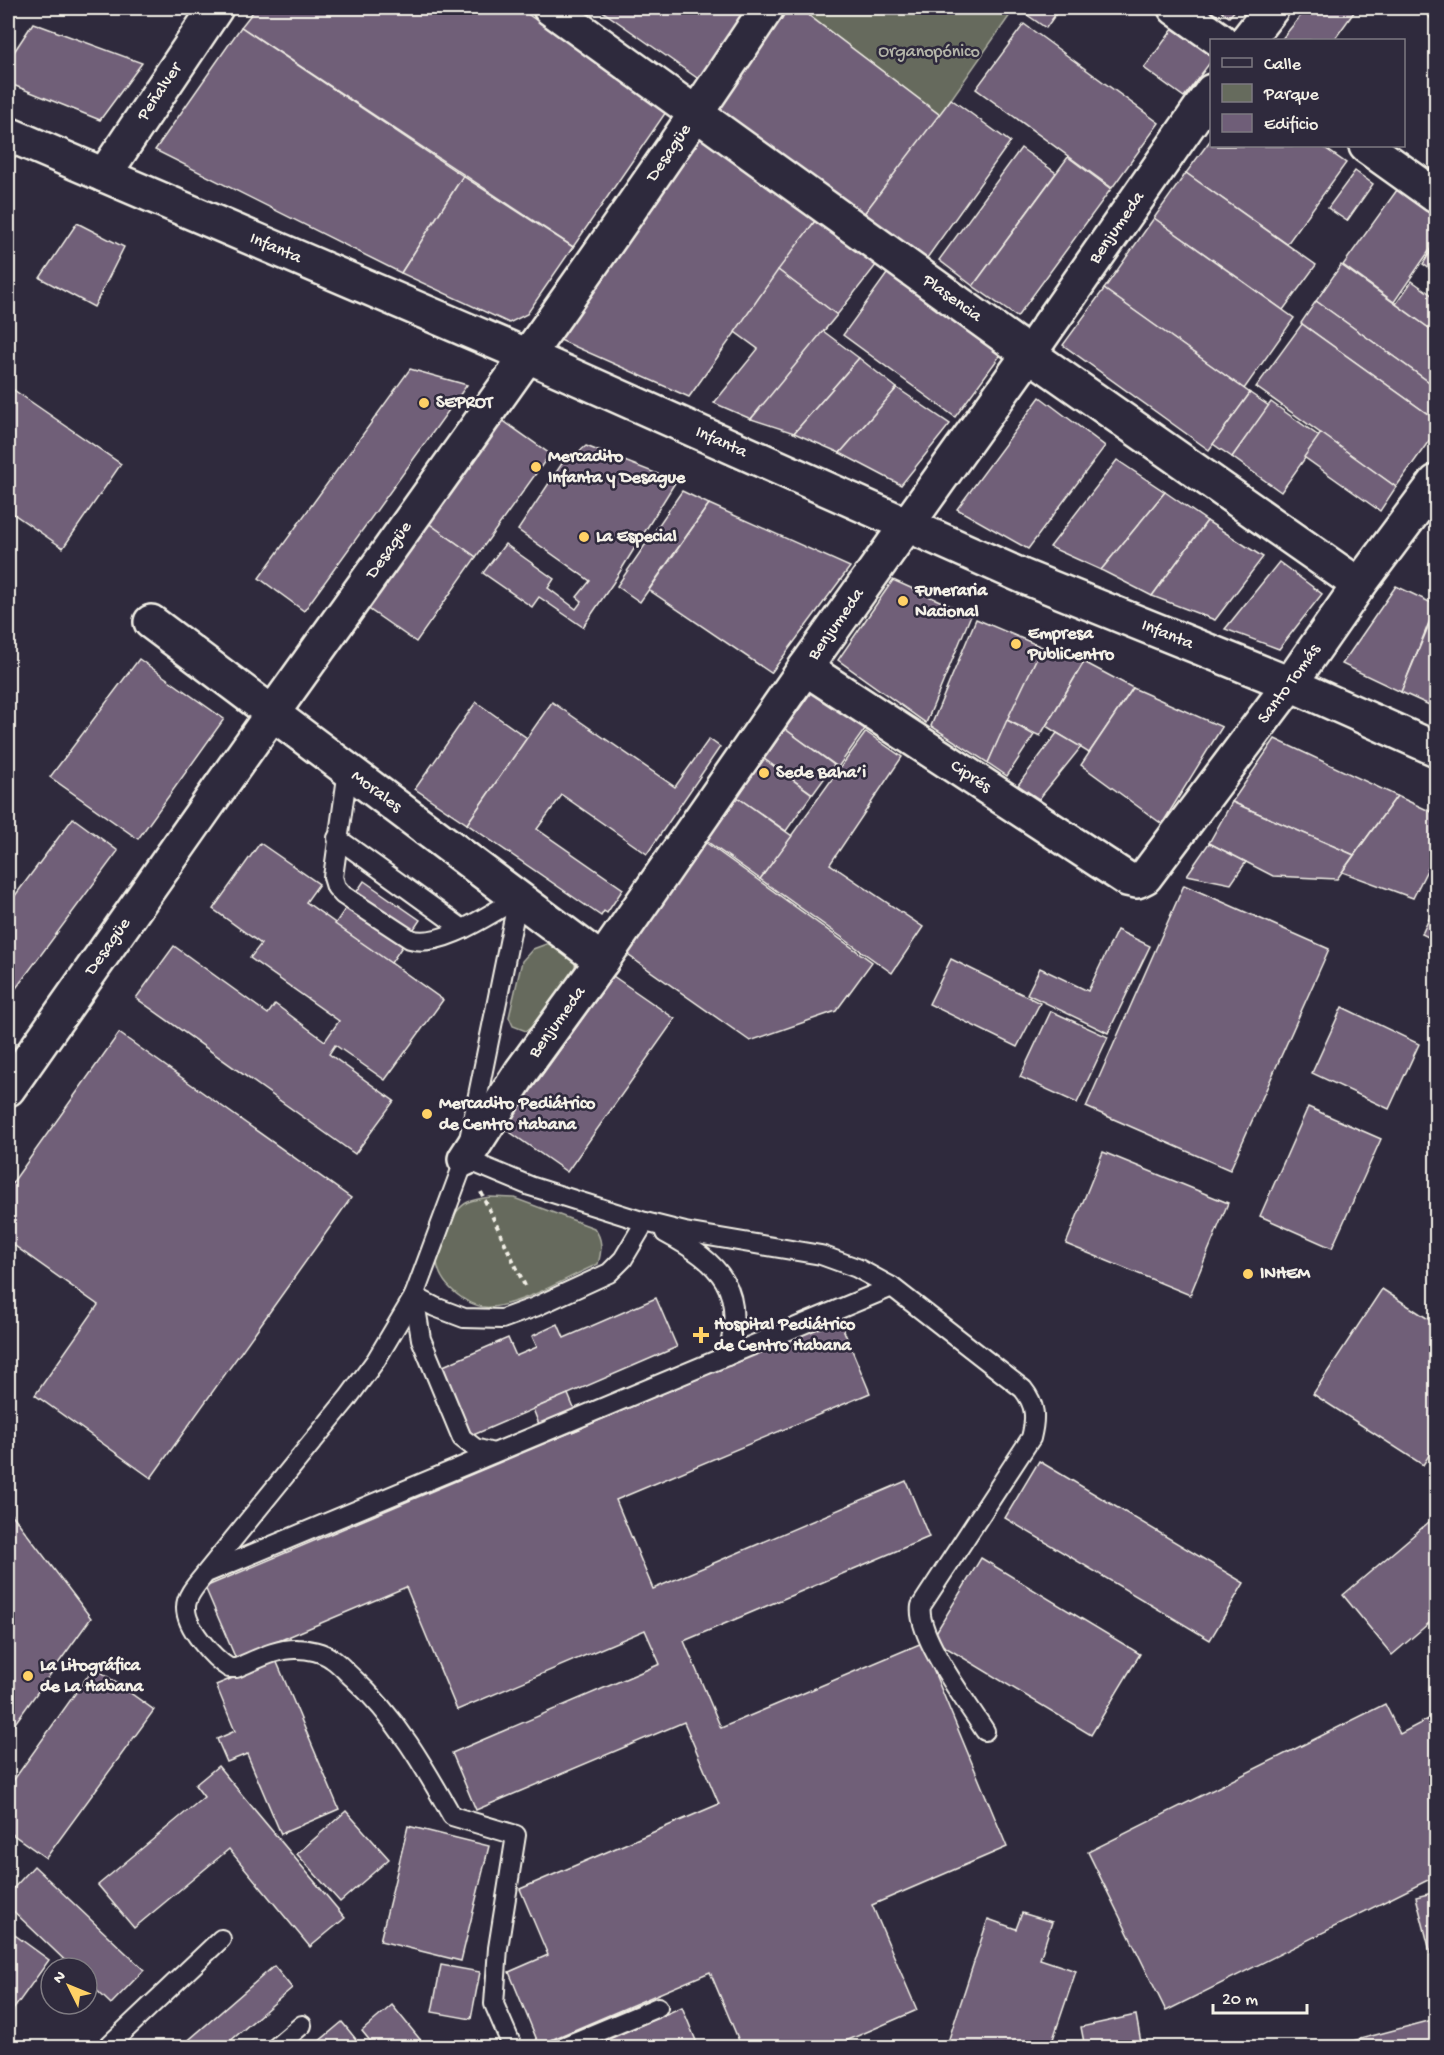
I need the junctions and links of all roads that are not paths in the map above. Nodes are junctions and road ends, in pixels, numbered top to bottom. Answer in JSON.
{"nodes":[{"id":1,"x":216,"y":8,"type":"edge"},
{"id":2,"x":550,"y":8,"type":"edge"},
{"id":3,"x":767,"y":8,"type":"edge"},
{"id":4,"x":1175,"y":8,"type":"edge"},
{"id":5,"x":1272,"y":8,"type":"edge"},
{"id":6,"x":1219,"y":39,"type":"edge"},
{"id":7,"x":1248,"y":39,"type":"edge"},
{"id":8,"x":1210,"y":94,"type":"edge"},
{"id":9,"x":697,"y":112,"type":"junction"},
{"id":10,"x":8,"y":134,"type":"edge"},
{"id":11,"x":1367,"y":147,"type":"edge"},
{"id":12,"x":104,"y":175,"type":"junction"},
{"id":13,"x":1437,"y":196,"type":"edge"},
{"id":14,"x":1029,"y":354,"type":"junction"},
{"id":15,"x":528,"y":356,"type":"junction"},
{"id":16,"x":1437,"y":482,"type":"edge"},
{"id":17,"x":906,"y":525,"type":"junction"},
{"id":18,"x":1359,"y":585,"type":"junction"},
{"id":19,"x":151,"y":622,"type":"dead end"},
{"id":20,"x":805,"y":668,"type":"junction"},
{"id":21,"x":1290,"y":684,"type":"junction"},
{"id":22,"x":272,"y":714,"type":"junction"},
{"id":23,"x":1437,"y":749,"type":"edge"},
{"id":24,"x":348,"y":770,"type":"junction"},
{"id":25,"x":337,"y":838,"type":"junction"},
{"id":26,"x":1137,"y":880,"type":"joint"},
{"id":27,"x":518,"y":898,"type":"junction"},
{"id":28,"x":463,"y":929,"type":"junction"},
{"id":29,"x":602,"y":961,"type":"junction"},
{"id":30,"x":8,"y":1089,"type":"edge"},
{"id":31,"x":465,"y":1160,"type":"junction"},
{"id":32,"x":645,"y":1222,"type":"junction"},
{"id":33,"x":892,"y":1287,"type":"junction"},
{"id":34,"x":414,"y":1296,"type":"junction"},
{"id":35,"x":727,"y":1356,"type":"junction"},
{"id":36,"x":493,"y":1453,"type":"junction"},
{"id":37,"x":205,"y":1574,"type":"junction"},
{"id":38,"x":985,"y":1731,"type":"dead end"},
{"id":39,"x":221,"y":1939,"type":"dead end"},
{"id":40,"x":658,"y":2007,"type":"dead end"},
{"id":41,"x":302,"y":2025,"type":"dead end"},
{"id":42,"x":106,"y":2048,"type":"edge"},
{"id":43,"x":275,"y":2048,"type":"edge"},
{"id":44,"x":513,"y":2048,"type":"edge"},
{"id":45,"x":560,"y":2048,"type":"edge"}],
"edges":[{"from":1,"to":12,"type":"street","name":"Peñalver"},
{"from":2,"to":9,"type":"street","name":"Plasencia"},
{"from":3,"to":9,"type":"street","name":"Desagüe"},
{"from":4,"to":6,"type":"street"},
{"from":5,"to":7,"type":"street"},
{"from":8,"to":14,"type":"street","name":"Benjumeda"},
{"from":9,"to":14,"type":"street","name":"Plasencia"},
{"from":9,"to":15,"type":"street","name":"Desagüe"},
{"from":10,"to":12,"type":"street","name":"Infanta"},
{"from":11,"to":13,"type":"street"},
{"from":12,"to":15,"type":"street","name":"Infanta"},
{"from":14,"to":17,"type":"street","name":"Benjumeda"},
{"from":14,"to":18,"type":"street","name":"Plasencia"},
{"from":15,"to":17,"type":"street","name":"Infanta"},
{"from":15,"to":22,"type":"street","name":"Desagüe"},
{"from":16,"to":18,"type":"street","name":"Santo Tomás"},
{"from":17,"to":20,"type":"street","name":"Benjumeda"},
{"from":17,"to":21,"type":"street","name":"Infanta"},
{"from":18,"to":21,"type":"street","name":"Santo Tomás"},
{"from":19,"to":22,"type":"street","name":"Morales"},
{"from":20,"to":26,"type":"street","name":"Ciprés"},
{"from":20,"to":29,"type":"street","name":"Benjumeda"},
{"from":21,"to":23,"type":"street","name":"Infanta"},
{"from":21,"to":26,"type":"street","name":"Santo Tomás"},
{"from":22,"to":24,"type":"street","name":"Morales"},
{"from":22,"to":30,"type":"street","name":"Desagüe"},
{"from":24,"to":25,"type":"lane"},
{"from":24,"to":27,"type":"street","name":"Morales"},
{"from":25,"to":28,"type":"lane"},
{"from":25,"to":28,"type":"lane"},
{"from":27,"to":28,"type":"lane"},
{"from":27,"to":29,"type":"street","name":"Morales"},
{"from":27,"to":31,"type":"lane"},
{"from":29,"to":31,"type":"street","name":"Benjumeda"},
{"from":31,"to":32,"type":"lane"},
{"from":31,"to":34,"type":"lane"},
{"from":32,"to":33,"type":"lane"},
{"from":32,"to":34,"type":"lane"},
{"from":32,"to":35,"type":"lane"},
{"from":33,"to":35,"type":"lane"},
{"from":33,"to":38,"type":"lane"},
{"from":34,"to":36,"type":"lane"},
{"from":34,"to":37,"type":"lane"},
{"from":35,"to":36,"type":"lane"},
{"from":36,"to":37,"type":"lane"},
{"from":37,"to":44,"type":"lane"},
{"from":39,"to":42,"type":"lane"},
{"from":40,"to":45,"type":"lane"},
{"from":41,"to":43,"type":"lane"}]}
